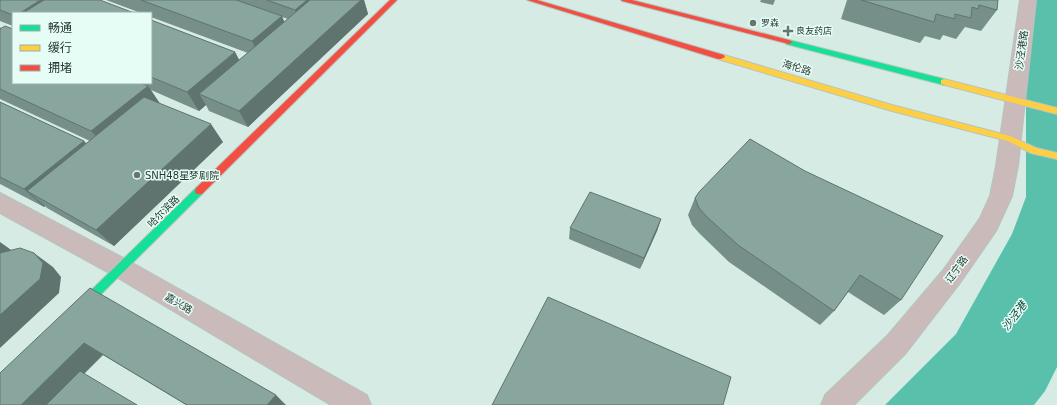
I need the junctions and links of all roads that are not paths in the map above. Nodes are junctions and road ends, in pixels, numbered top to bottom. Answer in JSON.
{"nodes":[{"id":1,"x":394,"y":0,"type":"edge"},
{"id":2,"x":530,"y":0,"type":"edge"},
{"id":3,"x":624,"y":0,"type":"edge"},
{"id":4,"x":1028,"y":0,"type":"edge"},
{"id":5,"x":1024,"y":102,"type":"junction"},
{"id":6,"x":1057,"y":111,"type":"edge"},
{"id":7,"x":1010,"y":139,"type":"junction"},
{"id":8,"x":1057,"y":156,"type":"edge"},
{"id":9,"x":0,"y":202,"type":"edge"},
{"id":10,"x":121,"y":268,"type":"junction"},
{"id":11,"x":66,"y":322,"type":"edge"},
{"id":12,"x":357,"y":405,"type":"edge"},
{"id":13,"x":835,"y":405,"type":"edge"}],
"edges":[{"from":1,"to":10,"type":"main road","name":"哈尔滨路"},
{"from":2,"to":7,"type":"main road","name":"海伦路"},
{"from":3,"to":5,"type":"main road"},
{"from":4,"to":5,"type":"street","name":"沙泾港路"},
{"from":5,"to":6,"type":"main road"},
{"from":5,"to":7,"type":"street","name":"辽宁路"},
{"from":7,"to":8,"type":"main road","name":"海伦路"},
{"from":7,"to":13,"type":"street","name":"辽宁路"},
{"from":9,"to":10,"type":"street","name":"嘉兴路"},
{"from":10,"to":11,"type":"main road","name":"哈尔滨路"},
{"from":10,"to":12,"type":"street","name":"嘉兴路"}]}
